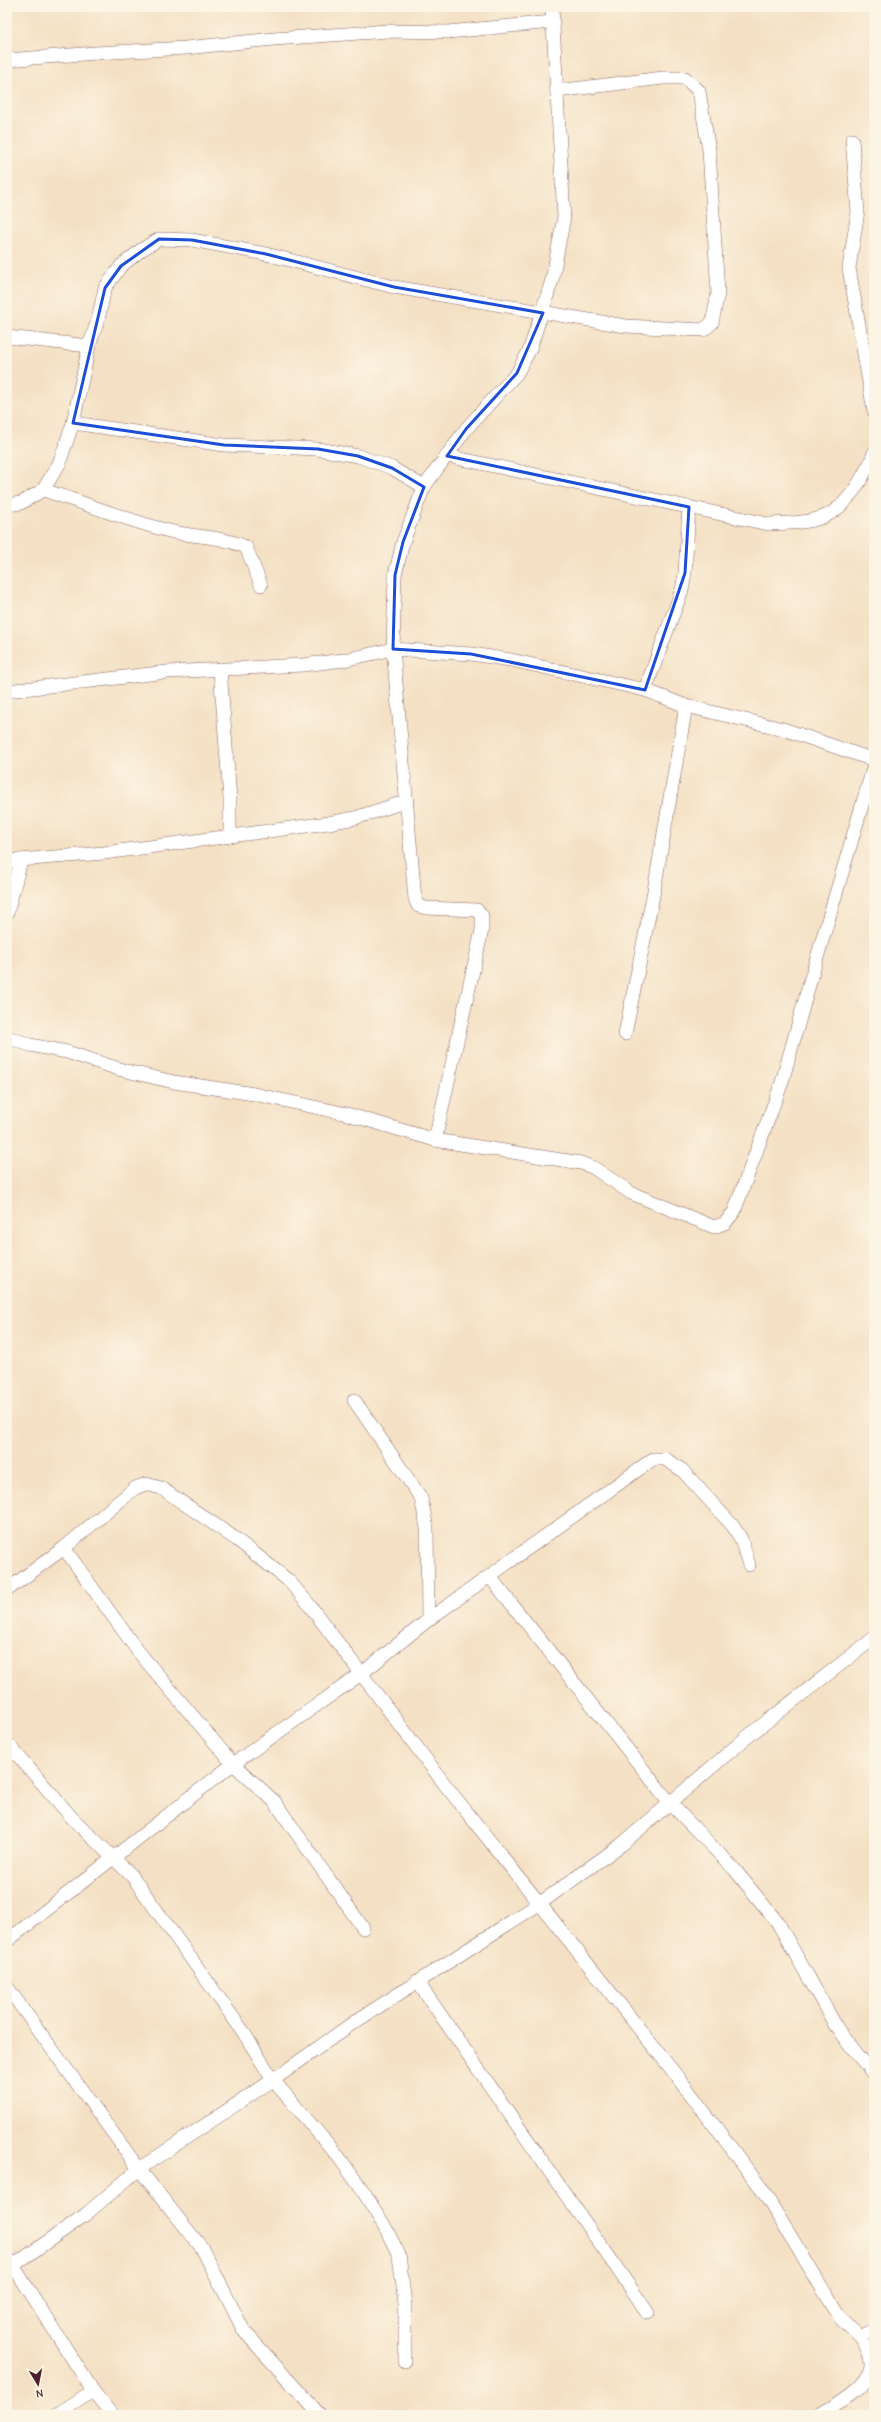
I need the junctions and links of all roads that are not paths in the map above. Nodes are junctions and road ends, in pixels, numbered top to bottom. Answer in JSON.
{"nodes":[{"id":1,"x":552,"y":7,"type":"edge"},
{"id":2,"x":552,"y":22,"type":"junction"},
{"id":3,"x":7,"y":60,"type":"edge"},
{"id":4,"x":557,"y":91,"type":"junction"},
{"id":5,"x":852,"y":140,"type":"dead end"},
{"id":6,"x":543,"y":313,"type":"junction"},
{"id":7,"x":7,"y":337,"type":"edge"},
{"id":8,"x":89,"y":346,"type":"junction"},
{"id":9,"x":874,"y":411,"type":"edge"},
{"id":10,"x":73,"y":423,"type":"junction"},
{"id":11,"x":874,"y":453,"type":"edge"},
{"id":12,"x":447,"y":456,"type":"junction"},
{"id":13,"x":424,"y":487,"type":"junction"},
{"id":14,"x":43,"y":490,"type":"junction"},
{"id":15,"x":7,"y":505,"type":"edge"},
{"id":16,"x":689,"y":507,"type":"junction"},
{"id":17,"x":261,"y":586,"type":"dead end"},
{"id":18,"x":393,"y":649,"type":"junction"},
{"id":19,"x":220,"y":669,"type":"junction"},
{"id":20,"x":646,"y":690,"type":"junction"},
{"id":21,"x":7,"y":691,"type":"edge"},
{"id":22,"x":686,"y":706,"type":"junction"},
{"id":23,"x":874,"y":760,"type":"edge"},
{"id":24,"x":874,"y":765,"type":"edge"},
{"id":25,"x":407,"y":801,"type":"junction"},
{"id":26,"x":230,"y":836,"type":"junction"},
{"id":27,"x":7,"y":861,"type":"edge"},
{"id":28,"x":21,"y":861,"type":"junction"},
{"id":29,"x":7,"y":913,"type":"edge"},
{"id":30,"x":625,"y":1034,"type":"dead end"},
{"id":31,"x":7,"y":1037,"type":"edge"},
{"id":32,"x":435,"y":1140,"type":"junction"},
{"id":33,"x":354,"y":1400,"type":"dead end"},
{"id":34,"x":64,"y":1548,"type":"junction"},
{"id":35,"x":749,"y":1565,"type":"dead end"},
{"id":36,"x":490,"y":1577,"type":"junction"},
{"id":37,"x":7,"y":1590,"type":"edge"},
{"id":38,"x":428,"y":1620,"type":"junction"},
{"id":39,"x":874,"y":1638,"type":"edge"},
{"id":40,"x":361,"y":1674,"type":"junction"},
{"id":41,"x":7,"y":1743,"type":"edge"},
{"id":42,"x":233,"y":1764,"type":"junction"},
{"id":43,"x":670,"y":1803,"type":"junction"},
{"id":44,"x":114,"y":1858,"type":"junction"},
{"id":45,"x":538,"y":1904,"type":"junction"},
{"id":46,"x":363,"y":1928,"type":"dead end"},
{"id":47,"x":7,"y":1941,"type":"edge"},
{"id":48,"x":417,"y":1981,"type":"junction"},
{"id":49,"x":7,"y":1987,"type":"edge"},
{"id":50,"x":874,"y":2075,"type":"edge"},
{"id":51,"x":274,"y":2080,"type":"junction"},
{"id":52,"x":139,"y":2169,"type":"junction"},
{"id":53,"x":9,"y":2264,"type":"edge"},
{"id":54,"x":648,"y":2313,"type":"dead end"},
{"id":55,"x":874,"y":2330,"type":"edge"},
{"id":56,"x":860,"y":2337,"type":"junction"},
{"id":57,"x":405,"y":2361,"type":"dead end"},
{"id":58,"x":93,"y":2391,"type":"junction"},
{"id":59,"x":56,"y":2415,"type":"edge"},
{"id":60,"x":112,"y":2415,"type":"edge"},
{"id":61,"x":320,"y":2415,"type":"edge"},
{"id":62,"x":819,"y":2415,"type":"edge"}],
"edges":[{"from":1,"to":2,"type":"street"},
{"from":2,"to":3,"type":"street"},
{"from":2,"to":4,"type":"street"},
{"from":4,"to":6,"type":"street"},
{"from":4,"to":6,"type":"street"},
{"from":5,"to":9,"type":"street"},
{"from":6,"to":8,"type":"street"},
{"from":6,"to":12,"type":"street"},
{"from":7,"to":8,"type":"street"},
{"from":8,"to":10,"type":"street"},
{"from":10,"to":13,"type":"street"},
{"from":10,"to":14,"type":"street"},
{"from":11,"to":16,"type":"street"},
{"from":12,"to":13,"type":"street"},
{"from":12,"to":16,"type":"street"},
{"from":13,"to":18,"type":"street"},
{"from":14,"to":15,"type":"street"},
{"from":14,"to":17,"type":"street"},
{"from":16,"to":20,"type":"street"},
{"from":18,"to":19,"type":"street"},
{"from":18,"to":20,"type":"street"},
{"from":18,"to":25,"type":"street"},
{"from":19,"to":21,"type":"street"},
{"from":19,"to":26,"type":"street"},
{"from":20,"to":22,"type":"street"},
{"from":22,"to":23,"type":"street"},
{"from":22,"to":30,"type":"street"},
{"from":24,"to":32,"type":"street"},
{"from":25,"to":26,"type":"street"},
{"from":25,"to":32,"type":"street"},
{"from":26,"to":28,"type":"street"},
{"from":27,"to":28,"type":"street"},
{"from":28,"to":29,"type":"street"},
{"from":31,"to":32,"type":"street"},
{"from":33,"to":38,"type":"street"},
{"from":34,"to":37,"type":"street"},
{"from":34,"to":40,"type":"street"},
{"from":34,"to":42,"type":"street"},
{"from":35,"to":36,"type":"street"},
{"from":36,"to":38,"type":"street"},
{"from":36,"to":43,"type":"street"},
{"from":38,"to":40,"type":"street"},
{"from":39,"to":43,"type":"street"},
{"from":40,"to":42,"type":"street"},
{"from":40,"to":45,"type":"street"},
{"from":41,"to":44,"type":"street"},
{"from":42,"to":44,"type":"street"},
{"from":42,"to":46,"type":"street"},
{"from":43,"to":45,"type":"street"},
{"from":43,"to":50,"type":"street"},
{"from":44,"to":47,"type":"street"},
{"from":44,"to":51,"type":"street"},
{"from":45,"to":48,"type":"street"},
{"from":45,"to":56,"type":"street"},
{"from":48,"to":51,"type":"street"},
{"from":48,"to":54,"type":"street"},
{"from":49,"to":52,"type":"street"},
{"from":51,"to":52,"type":"street"},
{"from":51,"to":57,"type":"street"},
{"from":52,"to":53,"type":"street"},
{"from":52,"to":61,"type":"street"},
{"from":53,"to":58,"type":"street"},
{"from":55,"to":56,"type":"street"},
{"from":56,"to":62,"type":"street"},
{"from":58,"to":59,"type":"street"},
{"from":58,"to":60,"type":"street"}]}
